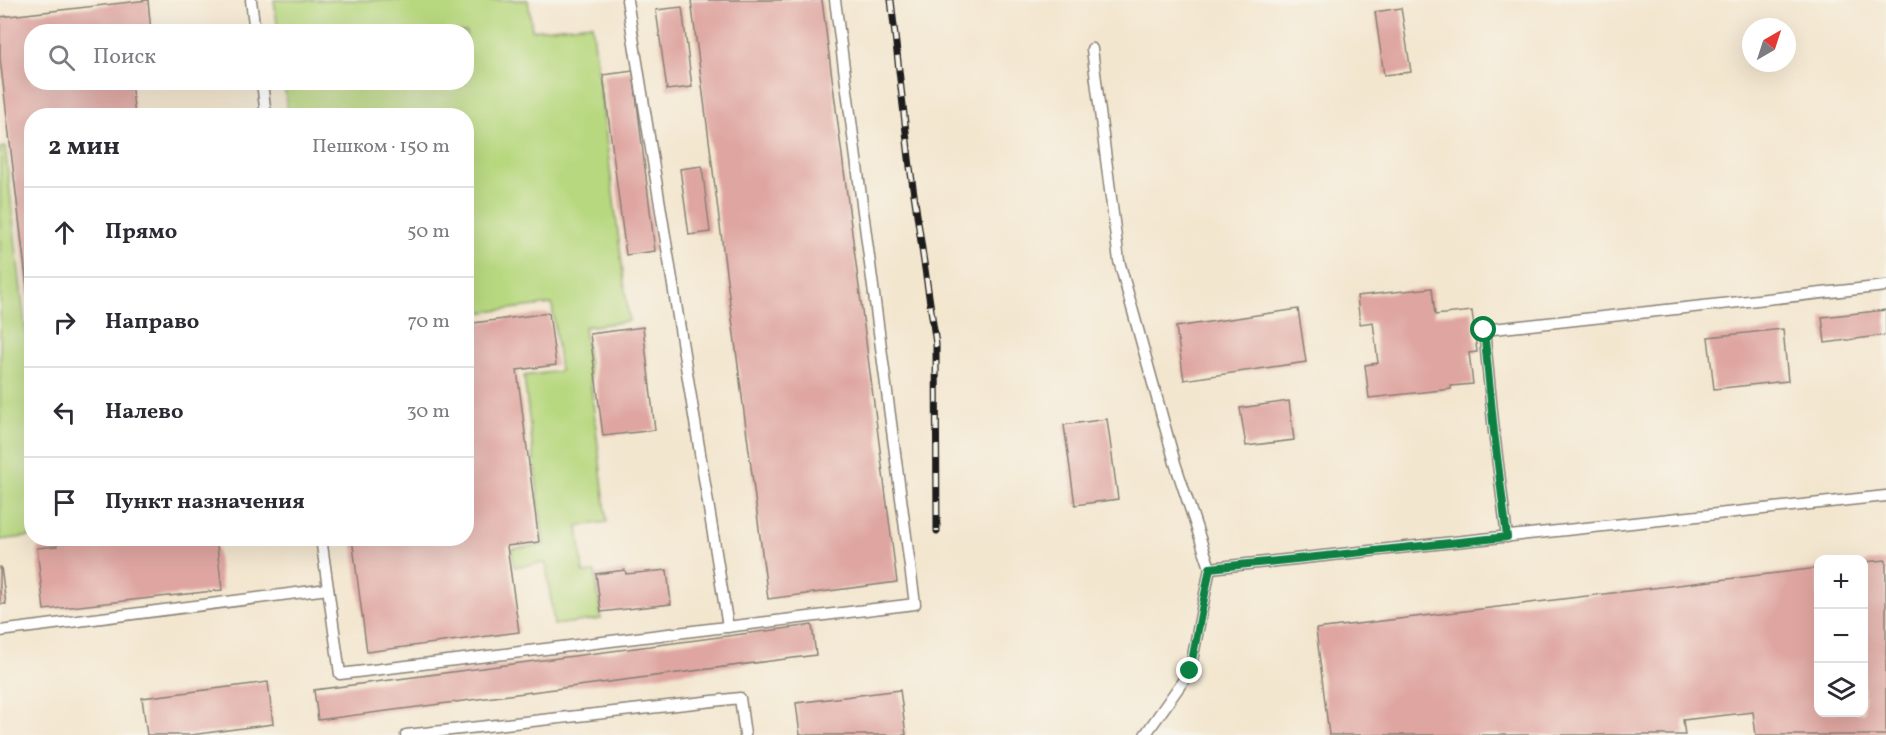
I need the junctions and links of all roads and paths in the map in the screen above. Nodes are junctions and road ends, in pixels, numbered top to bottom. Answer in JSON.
{"nodes":[{"id":1,"x":251,"y":0,"type":"edge"},
{"id":2,"x":627,"y":0,"type":"edge"},
{"id":3,"x":835,"y":0,"type":"edge"},
{"id":4,"x":254,"y":24,"type":"edge"},
{"id":5,"x":1092,"y":50,"type":"dead end"},
{"id":6,"x":263,"y":90,"type":"edge"},
{"id":7,"x":265,"y":108,"type":"edge"},
{"id":8,"x":1886,"y":286,"type":"edge"},
{"id":9,"x":1886,"y":496,"type":"edge"},
{"id":10,"x":1507,"y":537,"type":"junction"},
{"id":11,"x":322,"y":546,"type":"edge"},
{"id":12,"x":1210,"y":568,"type":"junction"},
{"id":13,"x":328,"y":589,"type":"junction"},
{"id":14,"x":728,"y":627,"type":"junction"},
{"id":15,"x":0,"y":631,"type":"edge"},
{"id":16,"x":406,"y":735,"type":"edge"},
{"id":17,"x":745,"y":735,"type":"edge"},
{"id":18,"x":1145,"y":735,"type":"edge"}],
"edges":[{"from":1,"to":4,"type":"lane"},
{"from":2,"to":14,"type":"lane"},
{"from":3,"to":14,"type":"lane"},
{"from":5,"to":12,"type":"lane"},
{"from":6,"to":7,"type":"lane"},
{"from":8,"to":10,"type":"lane"},
{"from":9,"to":10,"type":"lane"},
{"from":10,"to":12,"type":"lane"},
{"from":11,"to":13,"type":"lane"},
{"from":12,"to":18,"type":"lane"},
{"from":13,"to":14,"type":"lane"},
{"from":13,"to":15,"type":"lane"},
{"from":16,"to":17,"type":"lane"}]}
